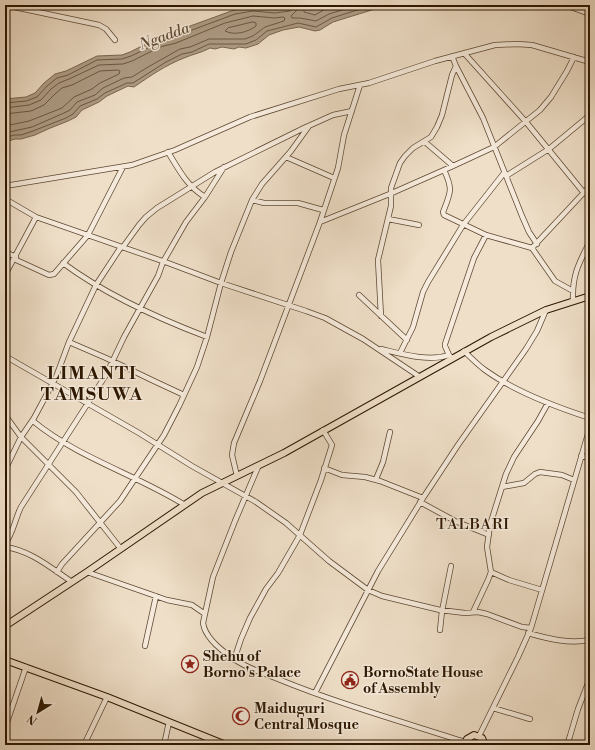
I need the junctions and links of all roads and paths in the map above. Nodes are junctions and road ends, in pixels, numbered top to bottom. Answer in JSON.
{"nodes":[{"id":1,"x":5,"y":5,"type":"edge"},
{"id":2,"x":564,"y":5,"type":"edge"},
{"id":3,"x":590,"y":14,"type":"edge"},
{"id":4,"x":115,"y":40,"type":"dead end"},
{"id":5,"x":464,"y":53,"type":"junction"},
{"id":6,"x":452,"y":56,"type":"junction"},
{"id":7,"x":574,"y":57,"type":"junction"},
{"id":8,"x":590,"y":62,"type":"edge"},
{"id":9,"x":456,"y":66,"type":"junction"},
{"id":10,"x":360,"y":85,"type":"junction"},
{"id":11,"x":352,"y":111,"type":"junction"},
{"id":12,"x":590,"y":115,"type":"edge"},
{"id":13,"x":526,"y":122,"type":"junction"},
{"id":14,"x":309,"y":126,"type":"junction"},
{"id":15,"x":425,"y":142,"type":"junction"},
{"id":16,"x":494,"y":147,"type":"junction"},
{"id":17,"x":549,"y":149,"type":"junction"},
{"id":18,"x":168,"y":152,"type":"junction"},
{"id":19,"x":286,"y":157,"type":"junction"},
{"id":20,"x":453,"y":166,"type":"junction"},
{"id":21,"x":123,"y":167,"type":"junction"},
{"id":22,"x":224,"y":167,"type":"junction"},
{"id":23,"x":444,"y":170,"type":"junction"},
{"id":24,"x":505,"y":175,"type":"junction"},
{"id":25,"x":334,"y":178,"type":"junction"},
{"id":26,"x":5,"y":186,"type":"edge"},
{"id":27,"x":191,"y":186,"type":"junction"},
{"id":28,"x":590,"y":186,"type":"edge"},
{"id":29,"x":392,"y":193,"type":"junction"},
{"id":30,"x":584,"y":193,"type":"junction"},
{"id":31,"x":205,"y":197,"type":"junction"},
{"id":32,"x":5,"y":200,"type":"edge"},
{"id":33,"x":252,"y":200,"type":"junction"},
{"id":34,"x":324,"y":210,"type":"junction"},
{"id":35,"x":36,"y":217,"type":"junction"},
{"id":36,"x":388,"y":219,"type":"junction"},
{"id":37,"x":320,"y":222,"type":"junction"},
{"id":38,"x":463,"y":224,"type":"junction"},
{"id":39,"x":419,"y":225,"type":"dead end"},
{"id":40,"x":88,"y":235,"type":"junction"},
{"id":41,"x":486,"y":235,"type":"junction"},
{"id":42,"x":590,"y":241,"type":"edge"},
{"id":43,"x":537,"y":244,"type":"junction"},
{"id":44,"x":122,"y":247,"type":"junction"},
{"id":45,"x":532,"y":248,"type":"junction"},
{"id":46,"x":5,"y":252,"type":"edge"},
{"id":47,"x":15,"y":258,"type":"junction"},
{"id":48,"x":163,"y":262,"type":"junction"},
{"id":49,"x":63,"y":263,"type":"junction"},
{"id":50,"x":5,"y":275,"type":"edge"},
{"id":51,"x":221,"y":283,"type":"junction"},
{"id":52,"x":96,"y":285,"type":"junction"},
{"id":53,"x":573,"y":291,"type":"junction"},
{"id":54,"x":359,"y":295,"type":"dead end"},
{"id":55,"x":590,"y":296,"type":"edge"},
{"id":56,"x":573,"y":300,"type":"junction"},
{"id":57,"x":289,"y":305,"type":"junction"},
{"id":58,"x":140,"y":308,"type":"junction"},
{"id":59,"x":546,"y":310,"type":"junction"},
{"id":60,"x":381,"y":316,"type":"junction"},
{"id":61,"x":207,"y":337,"type":"junction"},
{"id":62,"x":407,"y":340,"type":"junction"},
{"id":63,"x":69,"y":342,"type":"junction"},
{"id":64,"x":377,"y":348,"type":"junction"},
{"id":65,"x":464,"y":351,"type":"junction"},
{"id":66,"x":400,"y":353,"type":"junction"},
{"id":67,"x":5,"y":356,"type":"edge"},
{"id":68,"x":450,"y":357,"type":"junction"},
{"id":69,"x":113,"y":362,"type":"junction"},
{"id":70,"x":420,"y":377,"type":"junction"},
{"id":71,"x":504,"y":382,"type":"junction"},
{"id":72,"x":52,"y":384,"type":"junction"},
{"id":73,"x":184,"y":394,"type":"junction"},
{"id":74,"x":87,"y":403,"type":"junction"},
{"id":75,"x":548,"y":403,"type":"junction"},
{"id":76,"x":5,"y":415,"type":"edge"},
{"id":77,"x":590,"y":418,"type":"edge"},
{"id":78,"x":32,"y":420,"type":"junction"},
{"id":79,"x":590,"y":427,"type":"edge"},
{"id":80,"x":323,"y":430,"type":"junction"},
{"id":81,"x":390,"y":432,"type":"dead end"},
{"id":82,"x":21,"y":436,"type":"junction"},
{"id":83,"x":63,"y":442,"type":"junction"},
{"id":84,"x":157,"y":444,"type":"junction"},
{"id":85,"x":581,"y":456,"type":"junction"},
{"id":86,"x":590,"y":458,"type":"edge"},
{"id":87,"x":48,"y":465,"type":"junction"},
{"id":88,"x":258,"y":467,"type":"junction"},
{"id":89,"x":324,"y":468,"type":"junction"},
{"id":90,"x":5,"y":470,"type":"edge"},
{"id":91,"x":237,"y":476,"type":"junction"},
{"id":92,"x":135,"y":478,"type":"junction"},
{"id":93,"x":376,"y":479,"type":"junction"},
{"id":94,"x":574,"y":480,"type":"junction"},
{"id":95,"x":221,"y":483,"type":"junction"},
{"id":96,"x":502,"y":487,"type":"junction"},
{"id":97,"x":245,"y":495,"type":"junction"},
{"id":98,"x":422,"y":500,"type":"junction"},
{"id":99,"x":185,"y":504,"type":"junction"},
{"id":100,"x":100,"y":522,"type":"junction"},
{"id":101,"x":300,"y":535,"type":"junction"},
{"id":102,"x":489,"y":535,"type":"junction"},
{"id":103,"x":5,"y":546,"type":"edge"},
{"id":104,"x":121,"y":549,"type":"junction"},
{"id":105,"x":451,"y":566,"type":"dead end"},
{"id":106,"x":57,"y":572,"type":"junction"},
{"id":107,"x":87,"y":572,"type":"junction"},
{"id":108,"x":490,"y":572,"type":"junction"},
{"id":109,"x":72,"y":582,"type":"junction"},
{"id":110,"x":368,"y":590,"type":"junction"},
{"id":111,"x":542,"y":590,"type":"junction"},
{"id":112,"x":156,"y":596,"type":"junction"},
{"id":113,"x":442,"y":611,"type":"junction"},
{"id":114,"x":473,"y":612,"type":"junction"},
{"id":115,"x":205,"y":614,"type":"junction"},
{"id":116,"x":5,"y":626,"type":"edge"},
{"id":117,"x":440,"y":630,"type":"dead end"},
{"id":118,"x":529,"y":631,"type":"junction"},
{"id":119,"x":590,"y":640,"type":"edge"},
{"id":120,"x":145,"y":646,"type":"dead end"},
{"id":121,"x":5,"y":660,"type":"edge"},
{"id":122,"x":234,"y":660,"type":"junction"},
{"id":123,"x":26,"y":667,"type":"junction"},
{"id":124,"x":590,"y":678,"type":"edge"},
{"id":125,"x":315,"y":693,"type":"junction"},
{"id":126,"x":107,"y":698,"type":"junction"},
{"id":127,"x":493,"y":708,"type":"junction"},
{"id":128,"x":530,"y":719,"type":"dead end"},
{"id":129,"x":169,"y":722,"type":"junction"},
{"id":130,"x":5,"y":728,"type":"edge"},
{"id":131,"x":479,"y":736,"type":"junction"},
{"id":132,"x":465,"y":743,"type":"edge"},
{"id":133,"x":485,"y":744,"type":"edge"},
{"id":134,"x":84,"y":745,"type":"edge"},
{"id":135,"x":164,"y":745,"type":"edge"},
{"id":136,"x":226,"y":745,"type":"edge"},
{"id":137,"x":492,"y":745,"type":"edge"},
{"id":138,"x":566,"y":745,"type":"edge"}],
"edges":[{"from":1,"to":4,"type":"street"},
{"from":2,"to":3,"type":"street"},
{"from":5,"to":6,"type":"street"},
{"from":5,"to":7,"type":"street"},
{"from":5,"to":13,"type":"street"},
{"from":6,"to":9,"type":"street"},
{"from":6,"to":10,"type":"street"},
{"from":7,"to":8,"type":"street"},
{"from":7,"to":13,"type":"street"},
{"from":9,"to":15,"type":"street"},
{"from":9,"to":16,"type":"street"},
{"from":10,"to":11,"type":"street"},
{"from":10,"to":18,"type":"street"},
{"from":11,"to":14,"type":"street"},
{"from":11,"to":25,"type":"street"},
{"from":12,"to":17,"type":"street"},
{"from":13,"to":16,"type":"street"},
{"from":13,"to":17,"type":"street"},
{"from":14,"to":19,"type":"street"},
{"from":14,"to":22,"type":"street"},
{"from":15,"to":20,"type":"street"},
{"from":15,"to":29,"type":"street"},
{"from":16,"to":20,"type":"street"},
{"from":16,"to":24,"type":"street"},
{"from":17,"to":24,"type":"street"},
{"from":17,"to":30,"type":"street"},
{"from":18,"to":21,"type":"street"},
{"from":18,"to":27,"type":"street"},
{"from":19,"to":25,"type":"street"},
{"from":19,"to":33,"type":"street"},
{"from":20,"to":23,"type":"street"},
{"from":21,"to":26,"type":"street"},
{"from":21,"to":40,"type":"street"},
{"from":22,"to":27,"type":"street"},
{"from":22,"to":31,"type":"street"},
{"from":23,"to":29,"type":"street"},
{"from":23,"to":38,"type":"street"},
{"from":24,"to":38,"type":"street"},
{"from":24,"to":43,"type":"street"},
{"from":25,"to":34,"type":"street"},
{"from":27,"to":31,"type":"street"},
{"from":27,"to":44,"type":"street"},
{"from":28,"to":30,"type":"street"},
{"from":29,"to":36,"type":"street"},
{"from":29,"to":37,"type":"street"},
{"from":30,"to":43,"type":"street"},
{"from":31,"to":48,"type":"street"},
{"from":32,"to":35,"type":"street"},
{"from":33,"to":34,"type":"street"},
{"from":33,"to":51,"type":"street"},
{"from":34,"to":37,"type":"street"},
{"from":35,"to":40,"type":"street"},
{"from":35,"to":47,"type":"street"},
{"from":36,"to":39,"type":"street"},
{"from":36,"to":60,"type":"street"},
{"from":37,"to":57,"type":"street"},
{"from":38,"to":41,"type":"street"},
{"from":38,"to":62,"type":"street"},
{"from":40,"to":44,"type":"street"},
{"from":40,"to":49,"type":"street"},
{"from":41,"to":45,"type":"street"},
{"from":41,"to":68,"type":"street"},
{"from":42,"to":53,"type":"street"},
{"from":43,"to":45,"type":"street"},
{"from":44,"to":48,"type":"street"},
{"from":44,"to":52,"type":"street"},
{"from":45,"to":53,"type":"street"},
{"from":46,"to":47,"type":"street"},
{"from":47,"to":49,"type":"street"},
{"from":47,"to":50,"type":"street"},
{"from":48,"to":51,"type":"street"},
{"from":48,"to":58,"type":"street"},
{"from":49,"to":52,"type":"street"},
{"from":51,"to":57,"type":"street"},
{"from":51,"to":61,"type":"street"},
{"from":52,"to":58,"type":"street"},
{"from":52,"to":63,"type":"street"},
{"from":53,"to":56,"type":"street"},
{"from":54,"to":60,"type":"street"},
{"from":55,"to":56,"type":"main road"},
{"from":56,"to":59,"type":"main road"},
{"from":57,"to":64,"type":"street"},
{"from":57,"to":91,"type":"street"},
{"from":58,"to":61,"type":"street"},
{"from":58,"to":69,"type":"street"},
{"from":59,"to":65,"type":"main road"},
{"from":59,"to":71,"type":"street"},
{"from":60,"to":62,"type":"street"},
{"from":61,"to":73,"type":"street"},
{"from":62,"to":66,"type":"street"},
{"from":63,"to":69,"type":"street"},
{"from":63,"to":72,"type":"street"},
{"from":64,"to":66,"type":"street"},
{"from":64,"to":70,"type":"street"},
{"from":65,"to":68,"type":"main road"},
{"from":65,"to":71,"type":"street"},
{"from":66,"to":68,"type":"street"},
{"from":67,"to":72,"type":"street"},
{"from":68,"to":70,"type":"main road"},
{"from":69,"to":73,"type":"street"},
{"from":69,"to":74,"type":"street"},
{"from":70,"to":80,"type":"main road"},
{"from":71,"to":75,"type":"street"},
{"from":71,"to":98,"type":"street"},
{"from":72,"to":74,"type":"street"},
{"from":72,"to":78,"type":"street"},
{"from":73,"to":84,"type":"street"},
{"from":74,"to":83,"type":"street"},
{"from":74,"to":84,"type":"street"},
{"from":75,"to":77,"type":"street"},
{"from":75,"to":96,"type":"street"},
{"from":76,"to":82,"type":"street"},
{"from":78,"to":82,"type":"street"},
{"from":78,"to":83,"type":"street"},
{"from":79,"to":85,"type":"street"},
{"from":80,"to":88,"type":"main road"},
{"from":80,"to":89,"type":"street"},
{"from":81,"to":93,"type":"street"},
{"from":82,"to":87,"type":"street"},
{"from":82,"to":90,"type":"street"},
{"from":83,"to":87,"type":"street"},
{"from":83,"to":92,"type":"street"},
{"from":84,"to":92,"type":"street"},
{"from":84,"to":95,"type":"street"},
{"from":85,"to":86,"type":"street"},
{"from":85,"to":94,"type":"street"},
{"from":87,"to":100,"type":"street"},
{"from":87,"to":103,"type":"street"},
{"from":88,"to":91,"type":"main road"},
{"from":88,"to":97,"type":"street"},
{"from":89,"to":93,"type":"street"},
{"from":89,"to":101,"type":"street"},
{"from":91,"to":95,"type":"main road"},
{"from":92,"to":99,"type":"street"},
{"from":92,"to":100,"type":"street"},
{"from":93,"to":98,"type":"street"},
{"from":94,"to":96,"type":"street"},
{"from":94,"to":111,"type":"street"},
{"from":95,"to":97,"type":"street"},
{"from":95,"to":99,"type":"main road"},
{"from":96,"to":102,"type":"street"},
{"from":97,"to":101,"type":"street"},
{"from":97,"to":115,"type":"street"},
{"from":98,"to":102,"type":"street"},
{"from":98,"to":110,"type":"street"},
{"from":99,"to":104,"type":"main road"},
{"from":100,"to":104,"type":"street"},
{"from":100,"to":106,"type":"street"},
{"from":101,"to":110,"type":"street"},
{"from":101,"to":122,"type":"street"},
{"from":102,"to":108,"type":"street"},
{"from":103,"to":106,"type":"street"},
{"from":104,"to":107,"type":"main road"},
{"from":105,"to":113,"type":"street"},
{"from":106,"to":109,"type":"street"},
{"from":107,"to":109,"type":"main road"},
{"from":107,"to":112,"type":"street"},
{"from":108,"to":111,"type":"street"},
{"from":108,"to":114,"type":"street"},
{"from":109,"to":116,"type":"main road"},
{"from":110,"to":113,"type":"street"},
{"from":110,"to":125,"type":"street"},
{"from":111,"to":118,"type":"street"},
{"from":112,"to":115,"type":"street"},
{"from":112,"to":120,"type":"street"},
{"from":113,"to":114,"type":"street"},
{"from":113,"to":117,"type":"street"},
{"from":114,"to":118,"type":"street"},
{"from":115,"to":122,"type":"street"},
{"from":118,"to":119,"type":"street"},
{"from":118,"to":127,"type":"street"},
{"from":121,"to":123,"type":"main road"},
{"from":122,"to":125,"type":"street"},
{"from":123,"to":126,"type":"main road"},
{"from":123,"to":130,"type":"street"},
{"from":124,"to":138,"type":"street"},
{"from":125,"to":132,"type":"street"},
{"from":126,"to":129,"type":"main road"},
{"from":126,"to":134,"type":"street"},
{"from":127,"to":128,"type":"street"},
{"from":127,"to":131,"type":"street"},
{"from":129,"to":135,"type":"street"},
{"from":129,"to":136,"type":"main road"},
{"from":131,"to":132,"type":"main road"},
{"from":131,"to":133,"type":"main road"},
{"from":133,"to":137,"type":"main road"}]}
